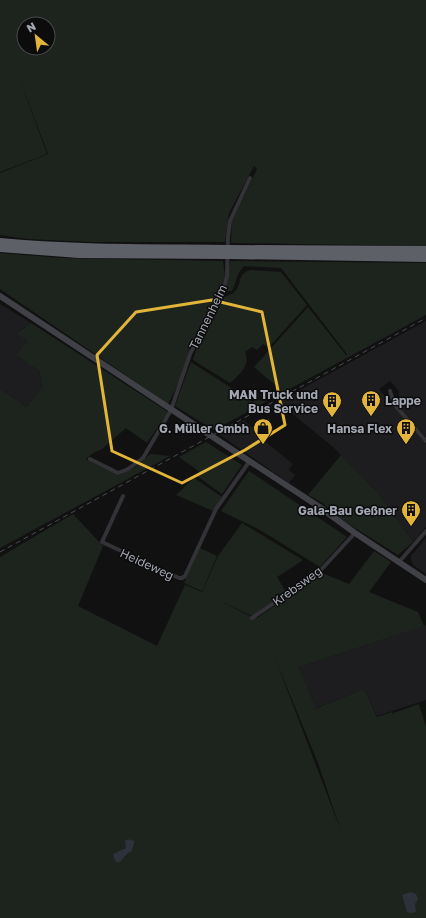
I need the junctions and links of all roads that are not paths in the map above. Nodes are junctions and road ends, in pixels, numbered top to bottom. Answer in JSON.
{"nodes":[{"id":1,"x":250,"y":178,"type":"dead end"},
{"id":2,"x":0,"y":242,"type":"edge"},
{"id":3,"x":0,"y":248,"type":"edge"},
{"id":4,"x":426,"y":250,"type":"edge"},
{"id":5,"x":228,"y":252,"type":"junction"},
{"id":6,"x":426,"y":258,"type":"edge"},
{"id":7,"x":0,"y":296,"type":"edge"},
{"id":8,"x":390,"y":391,"type":"dead end"},
{"id":9,"x":171,"y":410,"type":"junction"},
{"id":10,"x":426,"y":441,"type":"edge"},
{"id":11,"x":90,"y":459,"type":"dead end"},
{"id":12,"x":250,"y":462,"type":"junction"},
{"id":13,"x":123,"y":496,"type":"dead end"},
{"id":14,"x":426,"y":531,"type":"edge"},
{"id":15,"x":356,"y":533,"type":"junction"},
{"id":16,"x":399,"y":562,"type":"junction"},
{"id":17,"x":426,"y":580,"type":"edge"},
{"id":18,"x":252,"y":618,"type":"dead end"}],
"edges":[{"from":1,"to":9,"type":"street","name":"Tannenheim"},
{"from":2,"to":5,"type":"highway"},
{"from":3,"to":5,"type":"highway"},
{"from":4,"to":5,"type":"highway"},
{"from":5,"to":6,"type":"highway"},
{"from":7,"to":9,"type":"main road"},
{"from":8,"to":10,"type":"street"},
{"from":9,"to":11,"type":"street","name":"Tannenheim"},
{"from":9,"to":12,"type":"main road","bridge":true},
{"from":12,"to":13,"type":"street","name":"Heideweg"},
{"from":12,"to":15,"type":"main road"},
{"from":14,"to":16,"type":"street"},
{"from":15,"to":16,"type":"main road"},
{"from":15,"to":18,"type":"street","name":"Krebsweg"},
{"from":16,"to":17,"type":"main road"}]}
